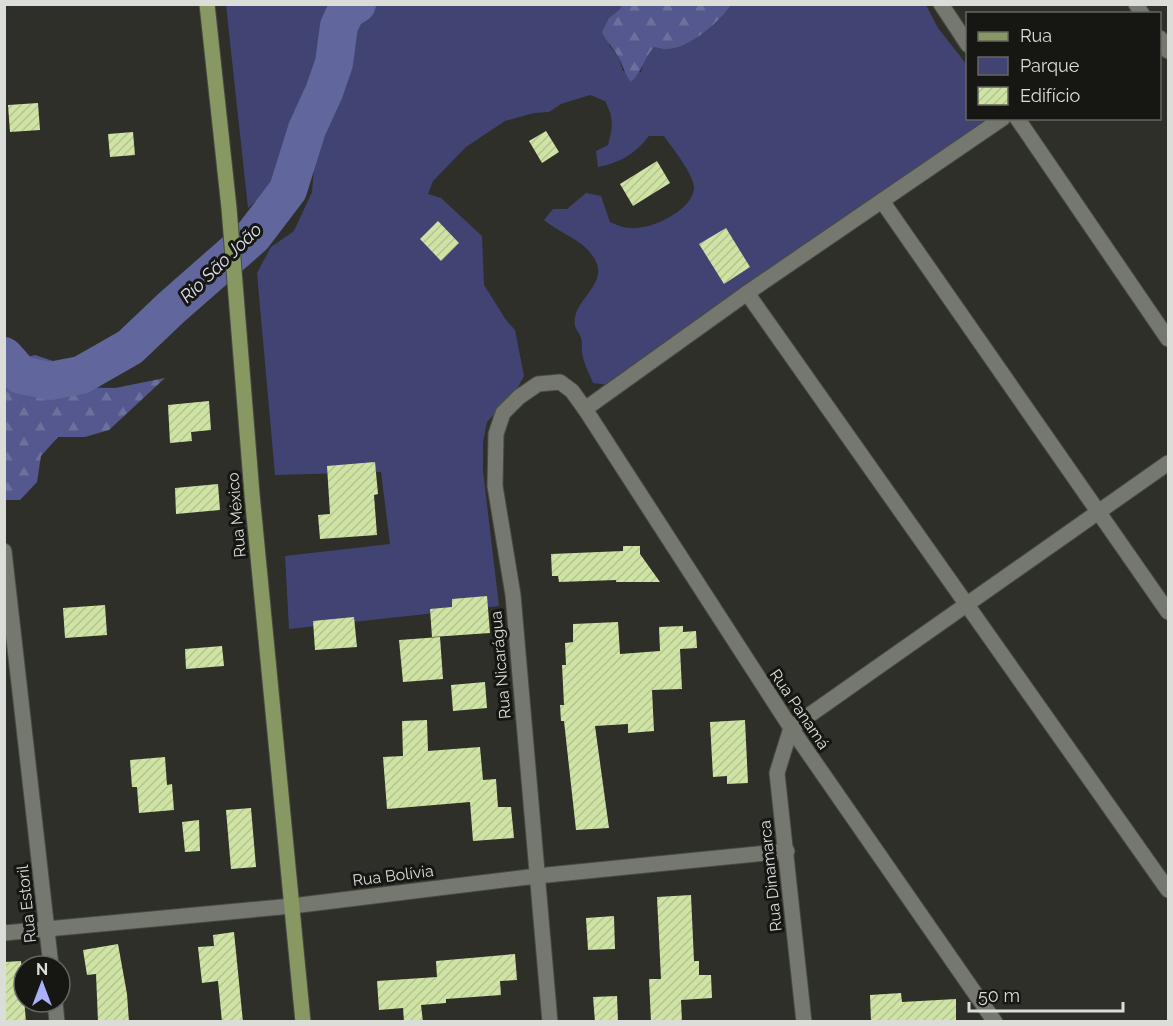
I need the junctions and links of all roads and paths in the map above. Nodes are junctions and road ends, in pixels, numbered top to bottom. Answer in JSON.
{"nodes":[{"id":1,"x":207,"y":4,"type":"edge"},
{"id":2,"x":941,"y":4,"type":"edge"},
{"id":3,"x":966,"y":42,"type":"edge"},
{"id":4,"x":1000,"y":120,"type":"edge"},
{"id":5,"x":1018,"y":120,"type":"edge"},
{"id":6,"x":882,"y":201,"type":"junction"},
{"id":7,"x":747,"y":293,"type":"junction"},
{"id":8,"x":1168,"y":339,"type":"edge"},
{"id":9,"x":585,"y":410,"type":"junction"},
{"id":10,"x":1168,"y":463,"type":"edge"},
{"id":11,"x":1099,"y":512,"type":"junction"},
{"id":12,"x":4,"y":551,"type":"edge"},
{"id":13,"x":967,"y":605,"type":"junction"},
{"id":14,"x":1168,"y":612,"type":"edge"},
{"id":15,"x":791,"y":728,"type":"junction"},
{"id":16,"x":786,"y":852,"type":"junction"},
{"id":17,"x":537,"y":876,"type":"junction"},
{"id":18,"x":1168,"y":890,"type":"edge"},
{"id":19,"x":292,"y":906,"type":"junction"},
{"id":20,"x":47,"y":928,"type":"junction"},
{"id":21,"x":4,"y":933,"type":"edge"},
{"id":22,"x":50,"y":954,"type":"edge"},
{"id":23,"x":303,"y":1022,"type":"edge"},
{"id":24,"x":550,"y":1022,"type":"edge"},
{"id":25,"x":804,"y":1022,"type":"edge"},
{"id":26,"x":995,"y":1022,"type":"edge"}],
"edges":[{"from":1,"to":19,"type":"main road","name":"Rua México"},
{"from":2,"to":3,"type":"street"},
{"from":4,"to":6,"type":"street"},
{"from":5,"to":8,"type":"street"},
{"from":6,"to":7,"type":"street"},
{"from":6,"to":11,"type":"street"},
{"from":7,"to":9,"type":"street"},
{"from":7,"to":13,"type":"street"},
{"from":9,"to":15,"type":"street","name":"Rua Panamá"},
{"from":9,"to":17,"type":"street","name":"Rua Nicarágua"},
{"from":10,"to":11,"type":"street"},
{"from":11,"to":13,"type":"street"},
{"from":11,"to":14,"type":"street"},
{"from":12,"to":20,"type":"street","name":"Rua Estoril"},
{"from":13,"to":15,"type":"street"},
{"from":13,"to":18,"type":"street"},
{"from":15,"to":16,"type":"street","name":"Rua Dinamarca"},
{"from":15,"to":26,"type":"street","name":"Rua Panamá"},
{"from":16,"to":17,"type":"street","name":"Rua Bolívia"},
{"from":16,"to":25,"type":"street","name":"Rua Dinamarca"},
{"from":17,"to":19,"type":"street","name":"Rua Bolívia"},
{"from":17,"to":24,"type":"street","name":"Rua Nicarágua"},
{"from":19,"to":20,"type":"street","name":"Rua Bolívia"},
{"from":19,"to":23,"type":"main road","name":"Rua México"},
{"from":20,"to":21,"type":"street","name":"Rua Bolívia"},
{"from":20,"to":22,"type":"street","name":"Rua Estoril"}]}
